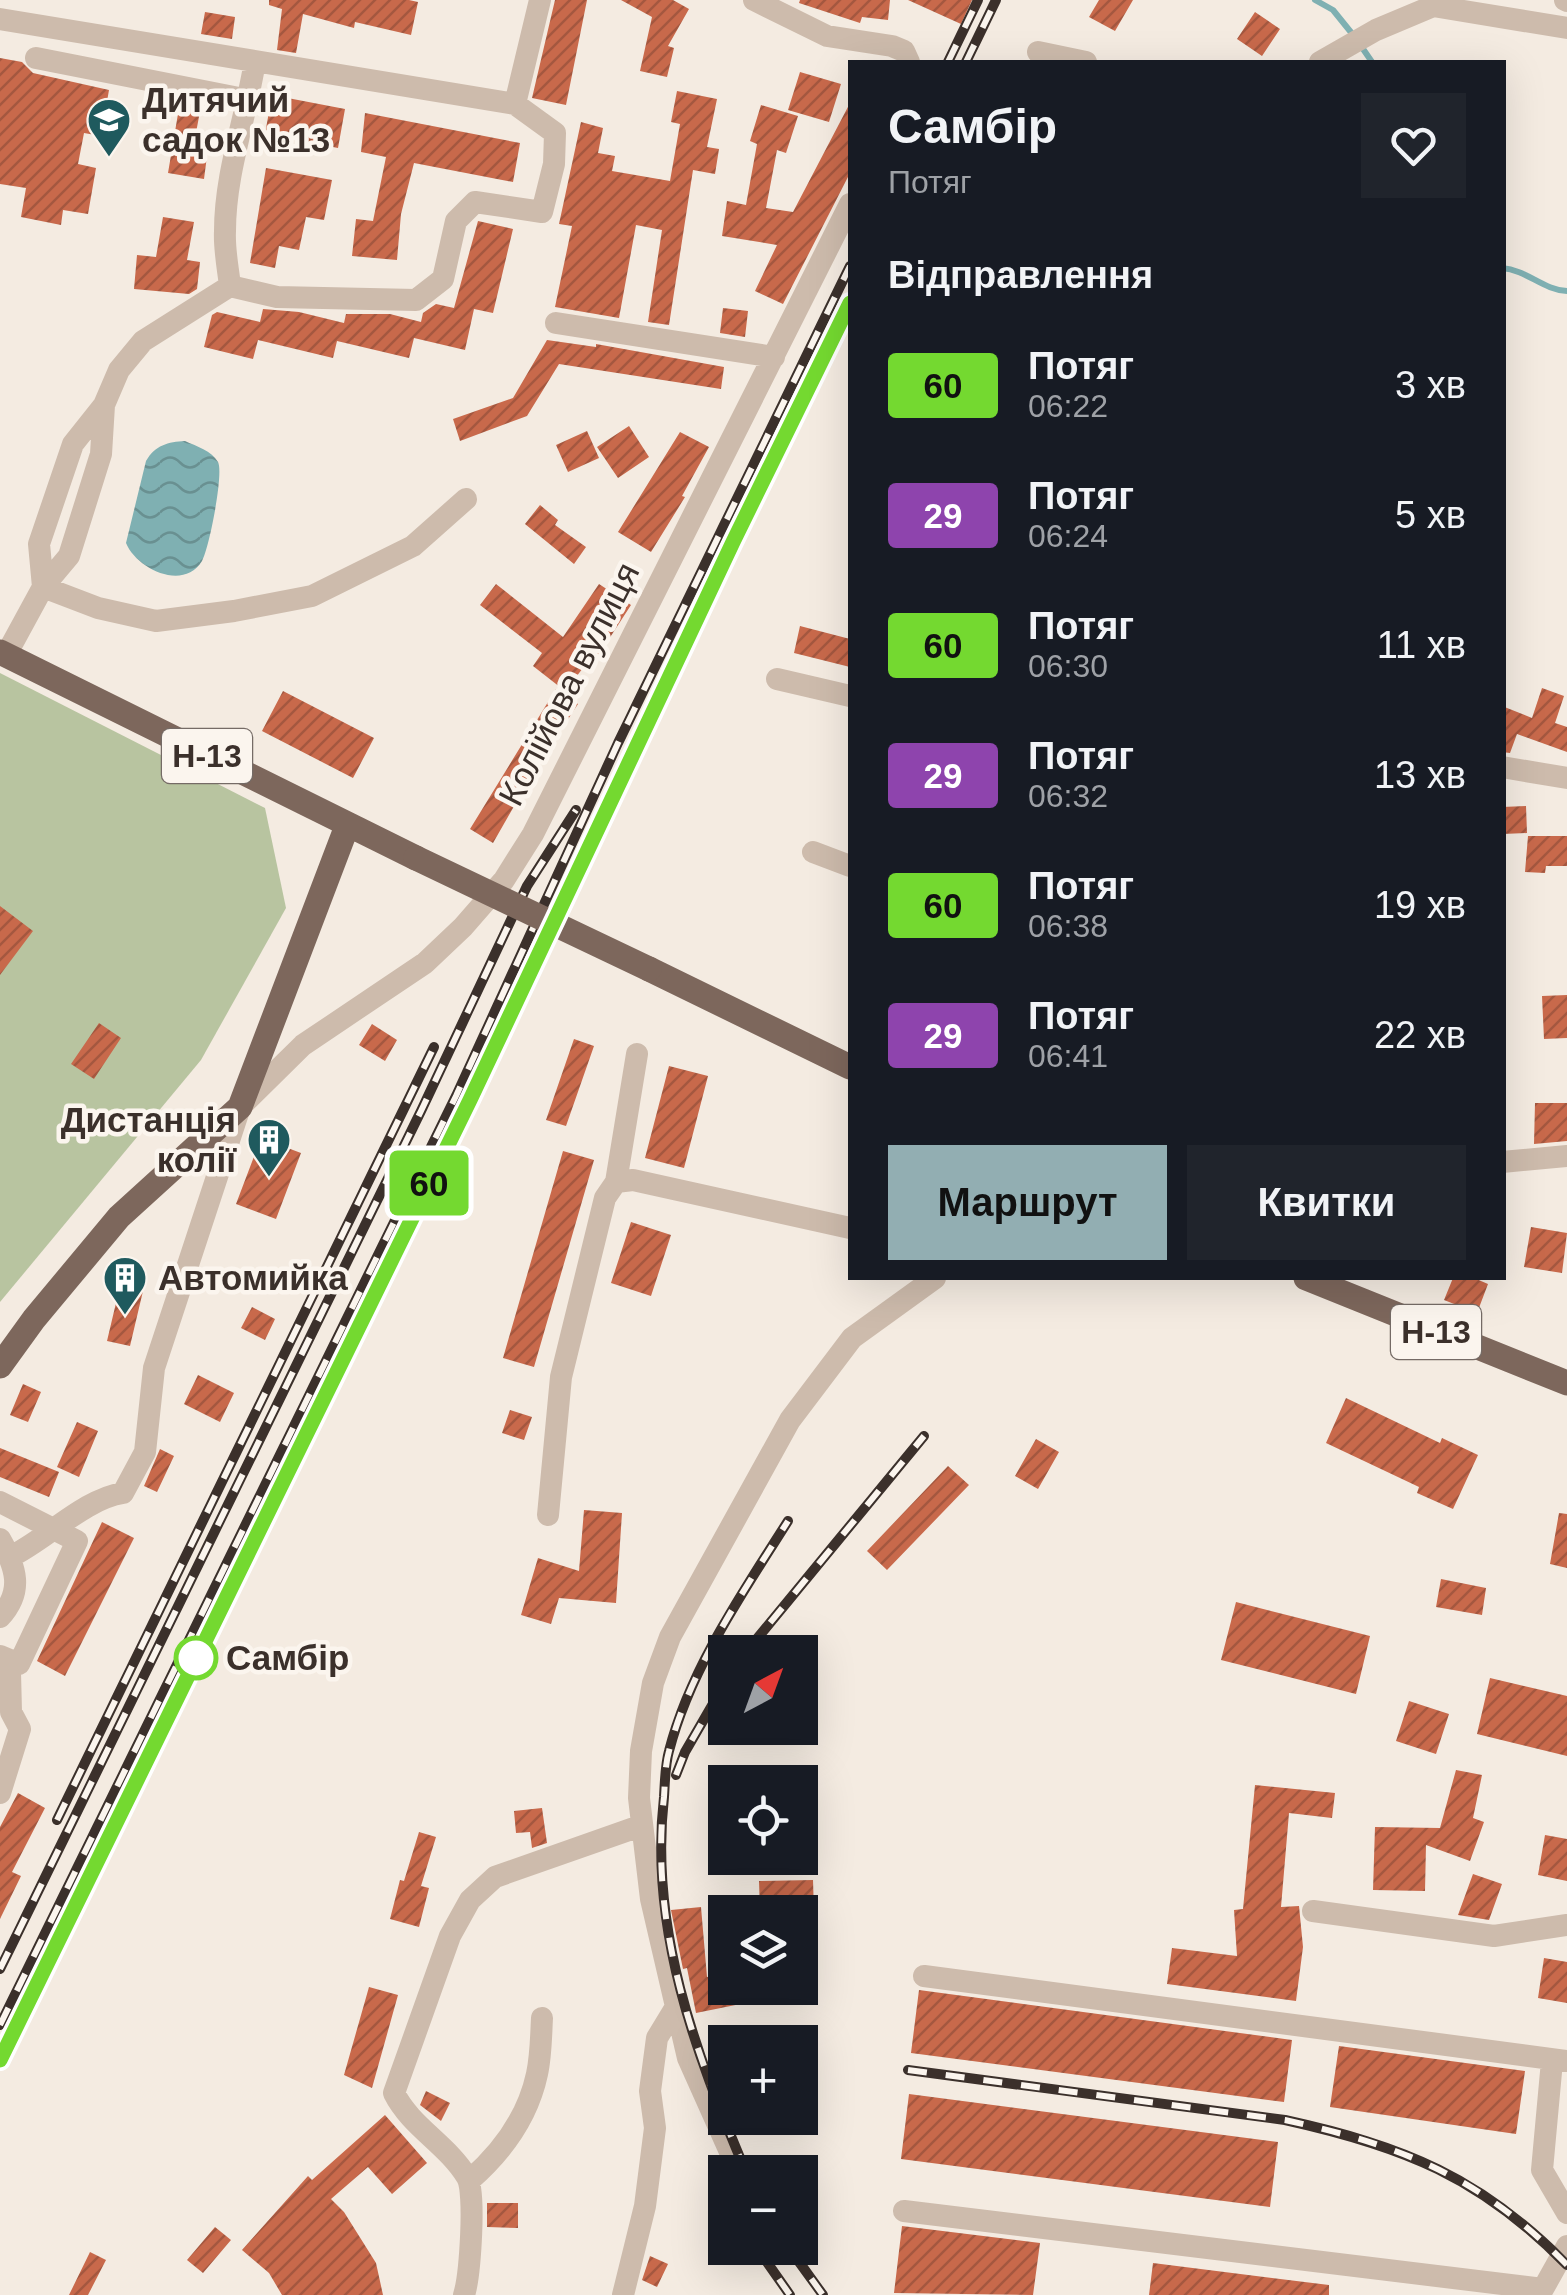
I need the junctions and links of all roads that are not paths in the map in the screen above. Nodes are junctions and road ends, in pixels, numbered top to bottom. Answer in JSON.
{"nodes":[{"id":1,"x":540,"y":0,"type":"edge"},
{"id":2,"x":754,"y":0,"type":"edge"},
{"id":3,"x":0,"y":19,"type":"edge"},
{"id":4,"x":1567,"y":28,"type":"edge"},
{"id":5,"x":1038,"y":52,"type":"dead end"},
{"id":6,"x":906,"y":57,"type":"edge"},
{"id":7,"x":36,"y":58,"type":"dead end"},
{"id":8,"x":1076,"y":60,"type":"edge"},
{"id":9,"x":1324,"y":60,"type":"edge"},
{"id":10,"x":255,"y":61,"type":"junction"},
{"id":11,"x":249,"y":100,"type":"junction"},
{"id":12,"x":514,"y":104,"type":"junction"},
{"id":13,"x":848,"y":208,"type":"edge"},
{"id":14,"x":230,"y":286,"type":"junction"},
{"id":15,"x":556,"y":322,"type":"dead end"},
{"id":16,"x":774,"y":357,"type":"junction"},
{"id":17,"x":466,"y":500,"type":"dead end"},
{"id":18,"x":43,"y":587,"type":"junction"},
{"id":19,"x":3,"y":654,"type":"edge"},
{"id":20,"x":777,"y":679,"type":"dead end"},
{"id":21,"x":848,"y":696,"type":"edge"},
{"id":22,"x":1506,"y":768,"type":"edge"},
{"id":23,"x":1567,"y":778,"type":"edge"},
{"id":24,"x":346,"y":826,"type":"junction"},
{"id":25,"x":812,"y":852,"type":"dead end"},
{"id":26,"x":848,"y":865,"type":"edge"},
{"id":27,"x":637,"y":1054,"type":"dead end"},
{"id":28,"x":848,"y":1066,"type":"edge"},
{"id":29,"x":240,"y":1107,"type":"junction"},
{"id":30,"x":1567,"y":1156,"type":"edge"},
{"id":31,"x":1506,"y":1162,"type":"edge"},
{"id":32,"x":616,"y":1182,"type":"junction"},
{"id":33,"x":848,"y":1228,"type":"edge"},
{"id":34,"x":932,"y":1280,"type":"edge"},
{"id":35,"x":1311,"y":1280,"type":"edge"},
{"id":36,"x":0,"y":1366,"type":"edge"},
{"id":37,"x":1567,"y":1384,"type":"edge"},
{"id":38,"x":0,"y":1502,"type":"edge"},
{"id":39,"x":548,"y":1515,"type":"dead end"},
{"id":40,"x":56,"y":1529,"type":"junction"},
{"id":41,"x":5,"y":1548,"type":"edge"},
{"id":42,"x":0,"y":1618,"type":"edge"},
{"id":43,"x":0,"y":1656,"type":"edge"},
{"id":44,"x":0,"y":1668,"type":"edge"},
{"id":45,"x":0,"y":1792,"type":"edge"},
{"id":46,"x":640,"y":1826,"type":"junction"},
{"id":47,"x":1313,"y":1911,"type":"dead end"},
{"id":48,"x":1567,"y":1924,"type":"edge"},
{"id":49,"x":924,"y":1976,"type":"dead end"},
{"id":50,"x":674,"y":2010,"type":"junction"},
{"id":51,"x":542,"y":2018,"type":"dead end"},
{"id":52,"x":1559,"y":2061,"type":"edge"},
{"id":53,"x":731,"y":2155,"type":"edge"},
{"id":54,"x":470,"y":2180,"type":"junction"},
{"id":55,"x":904,"y":2211,"type":"dead end"},
{"id":56,"x":1567,"y":2213,"type":"edge"},
{"id":57,"x":1567,"y":2246,"type":"edge"},
{"id":58,"x":464,"y":2295,"type":"edge"},
{"id":59,"x":623,"y":2295,"type":"edge"}],
"edges":[{"from":1,"to":12,"type":"street"},
{"from":2,"to":6,"type":"street"},
{"from":3,"to":10,"type":"street"},
{"from":4,"to":9,"type":"street"},
{"from":5,"to":8,"type":"street"},
{"from":7,"to":11,"type":"street"},
{"from":10,"to":11,"type":"street"},
{"from":10,"to":12,"type":"street"},
{"from":11,"to":14,"type":"street"},
{"from":12,"to":14,"type":"street"},
{"from":13,"to":16,"type":"street","name":"Колійова вулиця"},
{"from":14,"to":18,"type":"street"},
{"from":15,"to":16,"type":"street"},
{"from":16,"to":29,"type":"street","name":"Колійова вулиця"},
{"from":17,"to":18,"type":"street"},
{"from":18,"to":19,"type":"street"},
{"from":19,"to":24,"type":"main road","number":"Н-13"},
{"from":20,"to":21,"type":"street"},
{"from":22,"to":23,"type":"street"},
{"from":24,"to":28,"type":"main road","number":"Н-13","bridge":true},
{"from":24,"to":29,"type":"main road"},
{"from":25,"to":26,"type":"street"},
{"from":27,"to":32,"type":"street"},
{"from":29,"to":36,"type":"main road"},
{"from":29,"to":40,"type":"street"},
{"from":30,"to":31,"type":"street"},
{"from":32,"to":33,"type":"street"},
{"from":32,"to":39,"type":"street"},
{"from":34,"to":46,"type":"street"},
{"from":35,"to":37,"type":"main road","number":"Н-13"},
{"from":38,"to":40,"type":"street"},
{"from":40,"to":41,"type":"street"},
{"from":40,"to":43,"type":"street"},
{"from":41,"to":42,"type":"street"},
{"from":44,"to":45,"type":"street"},
{"from":46,"to":50,"type":"street"},
{"from":46,"to":54,"type":"street"},
{"from":47,"to":48,"type":"street"},
{"from":49,"to":52,"type":"street"},
{"from":50,"to":53,"type":"street"},
{"from":50,"to":59,"type":"street"},
{"from":51,"to":54,"type":"street"},
{"from":52,"to":56,"type":"street"},
{"from":54,"to":58,"type":"street"},
{"from":55,"to":57,"type":"street"}]}
